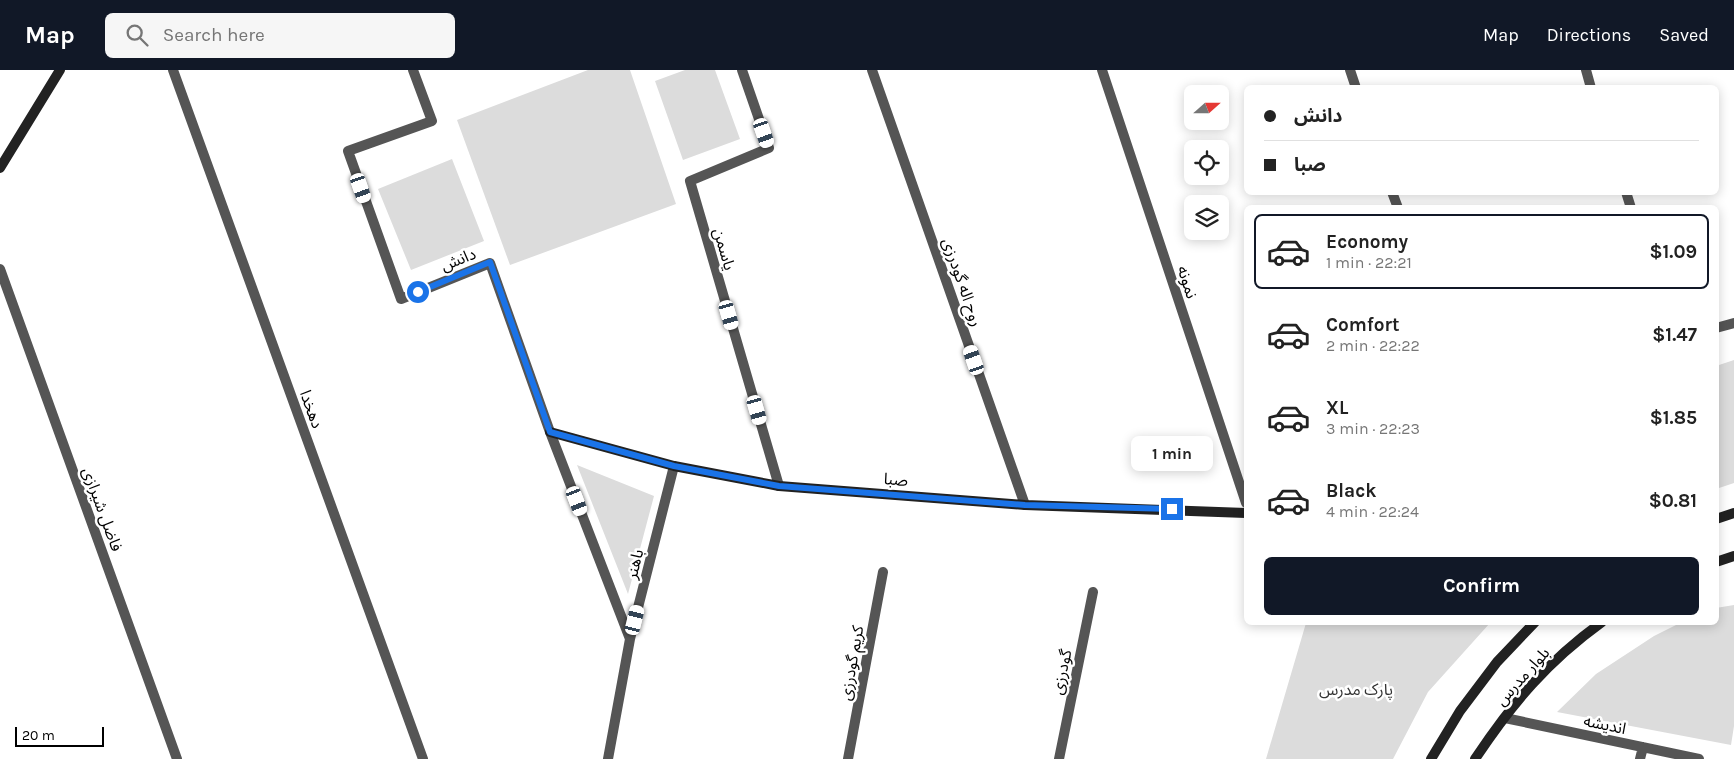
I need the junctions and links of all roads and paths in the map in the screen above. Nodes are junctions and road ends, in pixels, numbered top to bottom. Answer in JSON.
{"nodes":[{"id":1,"x":60,"y":70,"type":"edge"},
{"id":2,"x":173,"y":70,"type":"edge"},
{"id":3,"x":413,"y":70,"type":"edge"},
{"id":4,"x":742,"y":70,"type":"edge"},
{"id":5,"x":872,"y":70,"type":"edge"},
{"id":6,"x":1102,"y":70,"type":"edge"},
{"id":7,"x":1350,"y":70,"type":"edge"},
{"id":8,"x":1586,"y":70,"type":"edge"},
{"id":9,"x":1355,"y":85,"type":"edge"},
{"id":10,"x":1590,"y":85,"type":"edge"},
{"id":11,"x":0,"y":168,"type":"edge"},
{"id":12,"x":0,"y":269,"type":"edge"},
{"id":13,"x":1734,"y":323,"type":"edge"},
{"id":14,"x":1719,"y":327,"type":"edge"},
{"id":15,"x":550,"y":432,"type":"junction"},
{"id":16,"x":674,"y":466,"type":"junction"},
{"id":17,"x":779,"y":486,"type":"junction"},
{"id":18,"x":1244,"y":497,"type":"edge"},
{"id":19,"x":1025,"y":505,"type":"junction"},
{"id":20,"x":1244,"y":513,"type":"edge"},
{"id":21,"x":1734,"y":513,"type":"edge"},
{"id":22,"x":1719,"y":518,"type":"edge"},
{"id":23,"x":1734,"y":556,"type":"edge"},
{"id":24,"x":1719,"y":561,"type":"edge"},
{"id":25,"x":883,"y":572,"type":"dead end"},
{"id":26,"x":1093,"y":592,"type":"dead end"},
{"id":27,"x":1532,"y":625,"type":"edge"},
{"id":28,"x":1598,"y":625,"type":"edge"},
{"id":29,"x":630,"y":639,"type":"junction"},
{"id":30,"x":1504,"y":718,"type":"junction"},
{"id":31,"x":1644,"y":747,"type":"junction"},
{"id":32,"x":177,"y":759,"type":"edge"},
{"id":33,"x":423,"y":759,"type":"edge"},
{"id":34,"x":608,"y":759,"type":"edge"},
{"id":35,"x":612,"y":759,"type":"edge"},
{"id":36,"x":848,"y":759,"type":"edge"},
{"id":37,"x":1059,"y":759,"type":"edge"},
{"id":38,"x":1431,"y":759,"type":"edge"},
{"id":39,"x":1476,"y":759,"type":"edge"},
{"id":40,"x":1640,"y":759,"type":"edge"},
{"id":41,"x":1699,"y":759,"type":"edge"}],
"edges":[{"from":1,"to":11,"type":"street"},
{"from":2,"to":33,"type":"street","name":"دهخدا"},
{"from":3,"to":15,"type":"street","name":"دانش"},
{"from":4,"to":17,"type":"street","name":"یاسمن"},
{"from":5,"to":19,"type":"street","name":"روح اله گودرزی"},
{"from":6,"to":18,"type":"street","name":"نمونه"},
{"from":7,"to":9,"type":"street"},
{"from":8,"to":10,"type":"street"},
{"from":12,"to":32,"type":"street","name":"فاضل شیرازی"},
{"from":13,"to":14,"type":"street"},
{"from":15,"to":16,"type":"street","name":"صبا"},
{"from":15,"to":29,"type":"street","name":"دانش"},
{"from":16,"to":17,"type":"street","name":"صبا"},
{"from":16,"to":29,"type":"street","name":"باهنر"},
{"from":17,"to":19,"type":"street","name":"صبا"},
{"from":19,"to":20,"type":"street","name":"صبا"},
{"from":21,"to":22,"type":"street"},
{"from":23,"to":24,"type":"street"},
{"from":25,"to":36,"type":"street","name":"کریم گودرزی"},
{"from":26,"to":37,"type":"street","name":"گودرزی"},
{"from":27,"to":38,"type":"street","name":"بلوار مدرس"},
{"from":28,"to":30,"type":"street","name":"بلوار مدرس"},
{"from":29,"to":34,"type":"street","name":"باهنر"},
{"from":30,"to":31,"type":"street","name":"اندیشه"},
{"from":30,"to":39,"type":"street","name":"بلوار مدرس"},
{"from":31,"to":40,"type":"street"},
{"from":31,"to":41,"type":"street","name":"اندیشه"},
{"from":34,"to":35,"type":"street"}]}
